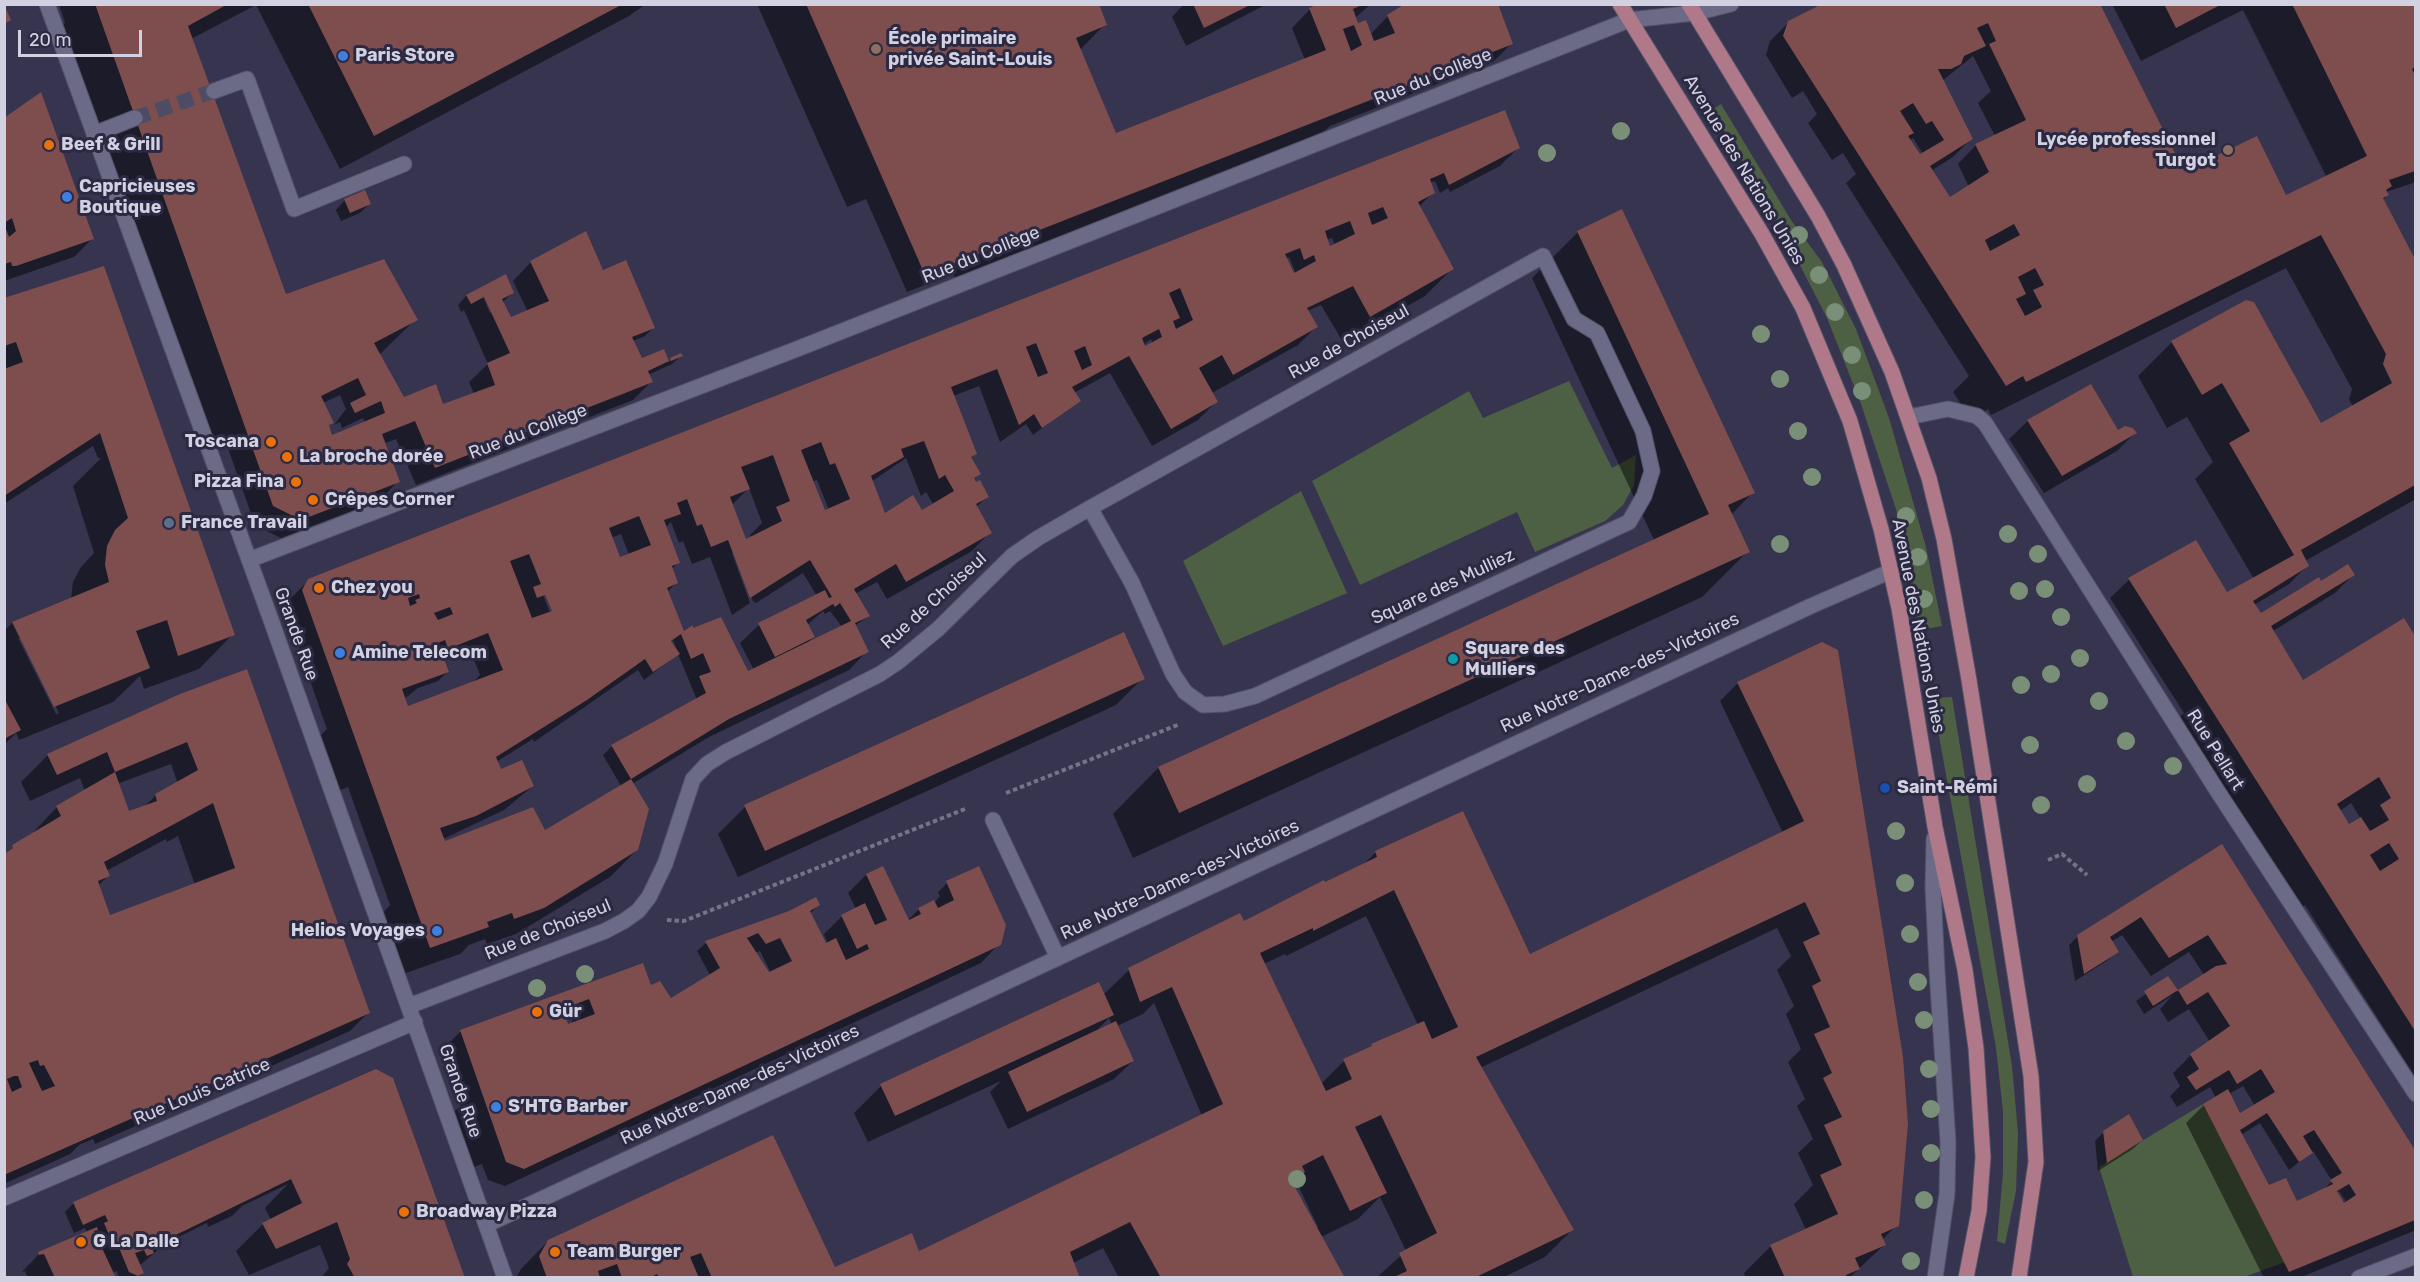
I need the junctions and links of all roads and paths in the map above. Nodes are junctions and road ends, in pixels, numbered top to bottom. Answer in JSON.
{"nodes":[{"id":1,"x":47,"y":4,"type":"edge"},
{"id":2,"x":1620,"y":4,"type":"edge"},
{"id":3,"x":1731,"y":4,"type":"edge"},
{"id":4,"x":1692,"y":9,"type":"edge"},
{"id":5,"x":1629,"y":20,"type":"junction"},
{"id":6,"x":214,"y":91,"type":"tunnel mouth"},
{"id":7,"x":135,"y":118,"type":"tunnel mouth"},
{"id":8,"x":94,"y":134,"type":"junction"},
{"id":9,"x":404,"y":165,"type":"dead end"},
{"id":10,"x":1543,"y":256,"type":"joint"},
{"id":11,"x":1909,"y":417,"type":"junction"},
{"id":12,"x":1090,"y":508,"type":"junction"},
{"id":13,"x":249,"y":560,"type":"junction"},
{"id":14,"x":1892,"y":571,"type":"junction"},
{"id":15,"x":1203,"y":705,"type":"junction"},
{"id":16,"x":995,"y":797,"type":"dead end"},
{"id":17,"x":973,"y":806,"type":"dead end"},
{"id":18,"x":993,"y":820,"type":"dead end"},
{"id":19,"x":1935,"y":827,"type":"junction"},
{"id":20,"x":2048,"y":860,"type":"dead end"},
{"id":21,"x":2087,"y":875,"type":"dead end"},
{"id":22,"x":638,"y":911,"type":"junction"},
{"id":23,"x":1059,"y":958,"type":"junction"},
{"id":24,"x":409,"y":1006,"type":"junction"},
{"id":25,"x":415,"y":1022,"type":"junction"},
{"id":26,"x":2415,"y":1094,"type":"edge"},
{"id":27,"x":4,"y":1198,"type":"edge"},
{"id":28,"x":486,"y":1225,"type":"junction"},
{"id":29,"x":2415,"y":1256,"type":"edge"},
{"id":30,"x":505,"y":1278,"type":"edge"},
{"id":31,"x":1935,"y":1278,"type":"edge"},
{"id":32,"x":1966,"y":1278,"type":"edge"},
{"id":33,"x":2019,"y":1278,"type":"edge"},
{"id":34,"x":2359,"y":1278,"type":"edge"}],
"edges":[{"from":1,"to":8,"type":"street","name":"Grande Rue"},
{"from":2,"to":5,"type":"main road","name":"Avenue des Nations Unies"},
{"from":3,"to":4,"type":"street","name":"Rue du Collège"},
{"from":4,"to":5,"type":"street","name":"Rue du Collège"},
{"from":4,"to":11,"type":"main road"},
{"from":5,"to":13,"type":"street","name":"Rue du Collège"},
{"from":5,"to":14,"type":"main road","name":"Avenue des Nations Unies"},
{"from":6,"to":9,"type":"street"},
{"from":7,"to":8,"type":"street"},
{"from":8,"to":13,"type":"street","name":"Grande Rue"},
{"from":10,"to":12,"type":"street","name":"Rue de Choiseul"},
{"from":10,"to":15,"type":"street","name":"Square des Mulliez"},
{"from":11,"to":26,"type":"street","name":"Rue Pellart"},
{"from":11,"to":33,"type":"main road"},
{"from":12,"to":15,"type":"street"},
{"from":12,"to":22,"type":"street","name":"Rue de Choiseul"},
{"from":13,"to":24,"type":"street","name":"Grande Rue"},
{"from":14,"to":19,"type":"main road","name":"Avenue des Nations Unies"},
{"from":14,"to":23,"type":"street","name":"Rue Notre-Dame-des-Victoires"},
{"from":15,"to":16,"type":"path"},
{"from":17,"to":22,"type":"path"},
{"from":18,"to":23,"type":"street"},
{"from":19,"to":31,"type":"street"},
{"from":19,"to":32,"type":"main road","name":"Avenue des Nations Unies"},
{"from":20,"to":21,"type":"path"},
{"from":22,"to":24,"type":"street","name":"Rue de Choiseul"},
{"from":23,"to":28,"type":"street","name":"Rue Notre-Dame-des-Victoires"},
{"from":24,"to":25,"type":"street","name":"Grande Rue"},
{"from":25,"to":27,"type":"street","name":"Rue Louis Catrice"},
{"from":25,"to":28,"type":"street","name":"Grande Rue"},
{"from":28,"to":30,"type":"street","name":"Grande Rue"},
{"from":29,"to":34,"type":"street"}]}
